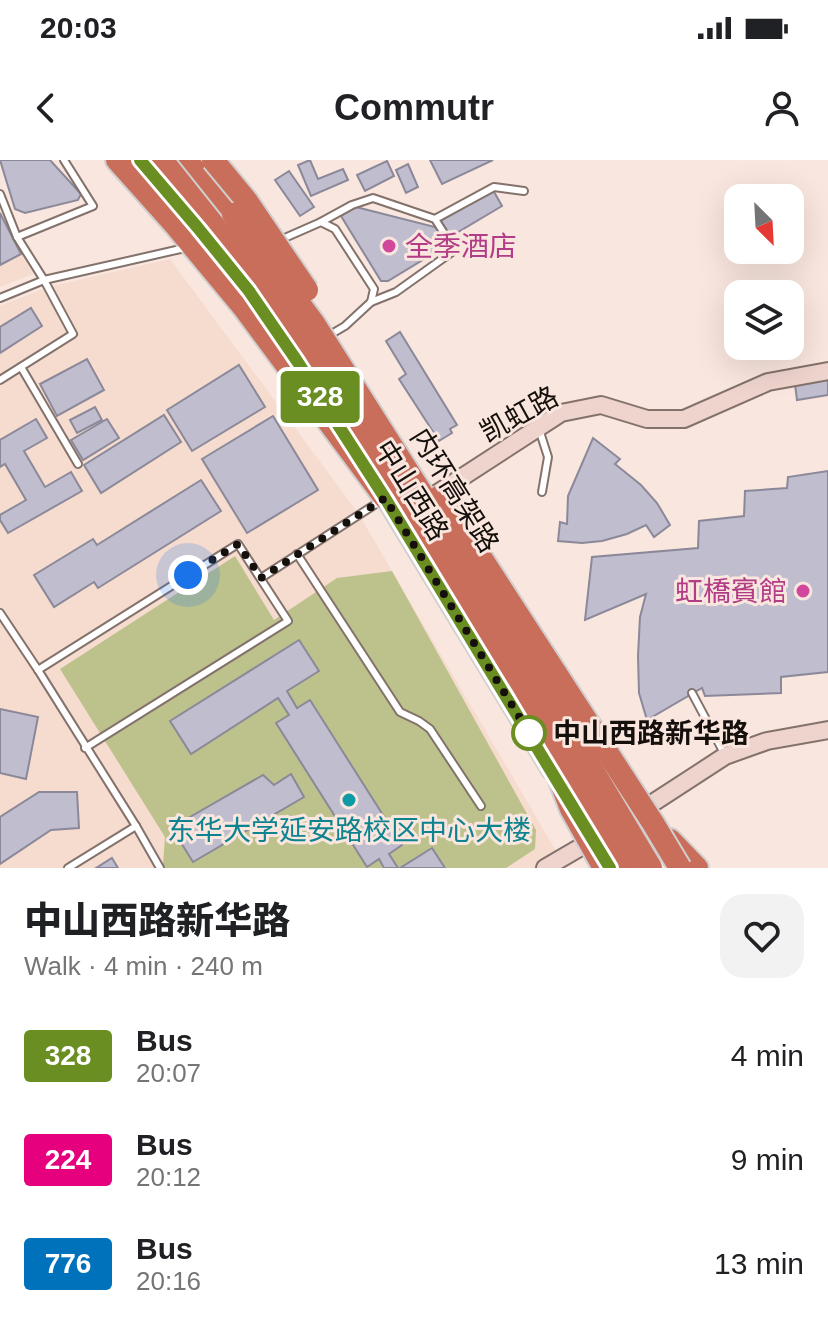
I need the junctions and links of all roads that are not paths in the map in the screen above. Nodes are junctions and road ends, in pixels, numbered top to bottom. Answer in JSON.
{"nodes":[{"id":1,"x":64,"y":160,"type":"edge"},
{"id":2,"x":117,"y":160,"type":"edge"},
{"id":3,"x":140,"y":160,"type":"edge"},
{"id":4,"x":162,"y":160,"type":"edge"},
{"id":5,"x":186,"y":160,"type":"edge"},
{"id":6,"x":213,"y":160,"type":"edge"},
{"id":7,"x":524,"y":191,"type":"dead end"},
{"id":8,"x":0,"y":194,"type":"edge"},
{"id":9,"x":435,"y":219,"type":"junction"},
{"id":10,"x":321,"y":222,"type":"junction"},
{"id":11,"x":17,"y":237,"type":"junction"},
{"id":12,"x":192,"y":246,"type":"junction"},
{"id":13,"x":253,"y":247,"type":"junction"},
{"id":14,"x":44,"y":280,"type":"junction"},
{"id":15,"x":0,"y":298,"type":"edge"},
{"id":16,"x":371,"y":302,"type":"junction"},
{"id":17,"x":316,"y":332,"type":"junction"},
{"id":18,"x":21,"y":367,"type":"junction"},
{"id":19,"x":828,"y":371,"type":"edge"},
{"id":20,"x":0,"y":380,"type":"edge"},
{"id":21,"x":539,"y":427,"type":"junction"},
{"id":22,"x":78,"y":464,"type":"dead end"},
{"id":23,"x":542,"y":492,"type":"dead end"},
{"id":24,"x":385,"y":498,"type":"junction"},
{"id":25,"x":426,"y":501,"type":"junction"},
{"id":26,"x":297,"y":554,"type":"junction"},
{"id":27,"x":261,"y":578,"type":"junction"},
{"id":28,"x":0,"y":613,"type":"edge"},
{"id":29,"x":38,"y":670,"type":"junction"},
{"id":30,"x":523,"y":686,"type":"junction"},
{"id":31,"x":692,"y":693,"type":"dead end"},
{"id":32,"x":828,"y":730,"type":"edge"},
{"id":33,"x":85,"y":748,"type":"junction"},
{"id":34,"x":725,"y":756,"type":"junction"},
{"id":35,"x":481,"y":806,"type":"dead end"},
{"id":36,"x":622,"y":823,"type":"junction"},
{"id":37,"x":653,"y":823,"type":"junction"},
{"id":38,"x":136,"y":826,"type":"junction"},
{"id":39,"x":593,"y":839,"type":"junction"},
{"id":40,"x":68,"y":868,"type":"edge"},
{"id":41,"x":160,"y":868,"type":"edge"},
{"id":42,"x":545,"y":868,"type":"edge"},
{"id":43,"x":604,"y":868,"type":"edge"},
{"id":44,"x":627,"y":868,"type":"edge"},
{"id":45,"x":651,"y":868,"type":"edge"},
{"id":46,"x":680,"y":868,"type":"edge"},
{"id":47,"x":697,"y":868,"type":"edge"}],
"edges":[{"from":1,"to":11,"type":"lane"},
{"from":2,"to":12,"type":"highway"},
{"from":3,"to":24,"type":"main road","name":"中山西路"},
{"from":4,"to":30,"type":"highway","name":"内环高架路","bridge":true},
{"from":5,"to":13,"type":"main road","name":"中山西路"},
{"from":5,"to":17,"type":"highway","name":"内环高架路","bridge":true},
{"from":6,"to":25,"type":"highway","bridge":true},
{"from":7,"to":9,"type":"lane"},
{"from":8,"to":11,"type":"lane"},
{"from":9,"to":10,"type":"lane"},
{"from":9,"to":16,"type":"lane"},
{"from":10,"to":13,"type":"lane"},
{"from":10,"to":16,"type":"lane"},
{"from":11,"to":14,"type":"lane"},
{"from":12,"to":14,"type":"lane"},
{"from":12,"to":24,"type":"highway"},
{"from":13,"to":17,"type":"main road","name":"中山西路"},
{"from":14,"to":15,"type":"lane"},
{"from":14,"to":18,"type":"lane"},
{"from":16,"to":17,"type":"lane"},
{"from":17,"to":25,"type":"main road","name":"中山西路"},
{"from":17,"to":37,"type":"highway","bridge":true},
{"from":17,"to":45,"type":"highway","name":"内环高架路","bridge":true},
{"from":18,"to":20,"type":"lane"},
{"from":18,"to":22,"type":"lane"},
{"from":19,"to":21,"type":"street","name":"凯虹路"},
{"from":21,"to":23,"type":"lane"},
{"from":21,"to":25,"type":"street","name":"凯虹路"},
{"from":24,"to":26,"type":"lane"},
{"from":24,"to":39,"type":"main road","name":"中山西路"},
{"from":25,"to":36,"type":"main road","name":"中山西路"},
{"from":26,"to":27,"type":"lane"},
{"from":26,"to":35,"type":"lane"},
{"from":27,"to":29,"type":"lane"},
{"from":27,"to":33,"type":"lane"},
{"from":28,"to":29,"type":"lane"},
{"from":29,"to":33,"type":"lane"},
{"from":30,"to":43,"type":"highway","bridge":true},
{"from":30,"to":44,"type":"highway","name":"内环高架路","bridge":true},
{"from":31,"to":34,"type":"lane"},
{"from":32,"to":34,"type":"street"},
{"from":33,"to":38,"type":"lane"},
{"from":34,"to":36,"type":"street"},
{"from":36,"to":39,"type":"street"},
{"from":36,"to":45,"type":"main road","name":"中山西路"},
{"from":37,"to":46,"type":"highway","bridge":true},
{"from":37,"to":47,"type":"highway","bridge":true},
{"from":38,"to":40,"type":"lane"},
{"from":38,"to":41,"type":"lane"},
{"from":39,"to":42,"type":"street"},
{"from":39,"to":43,"type":"main road","name":"中山西路"}]}
